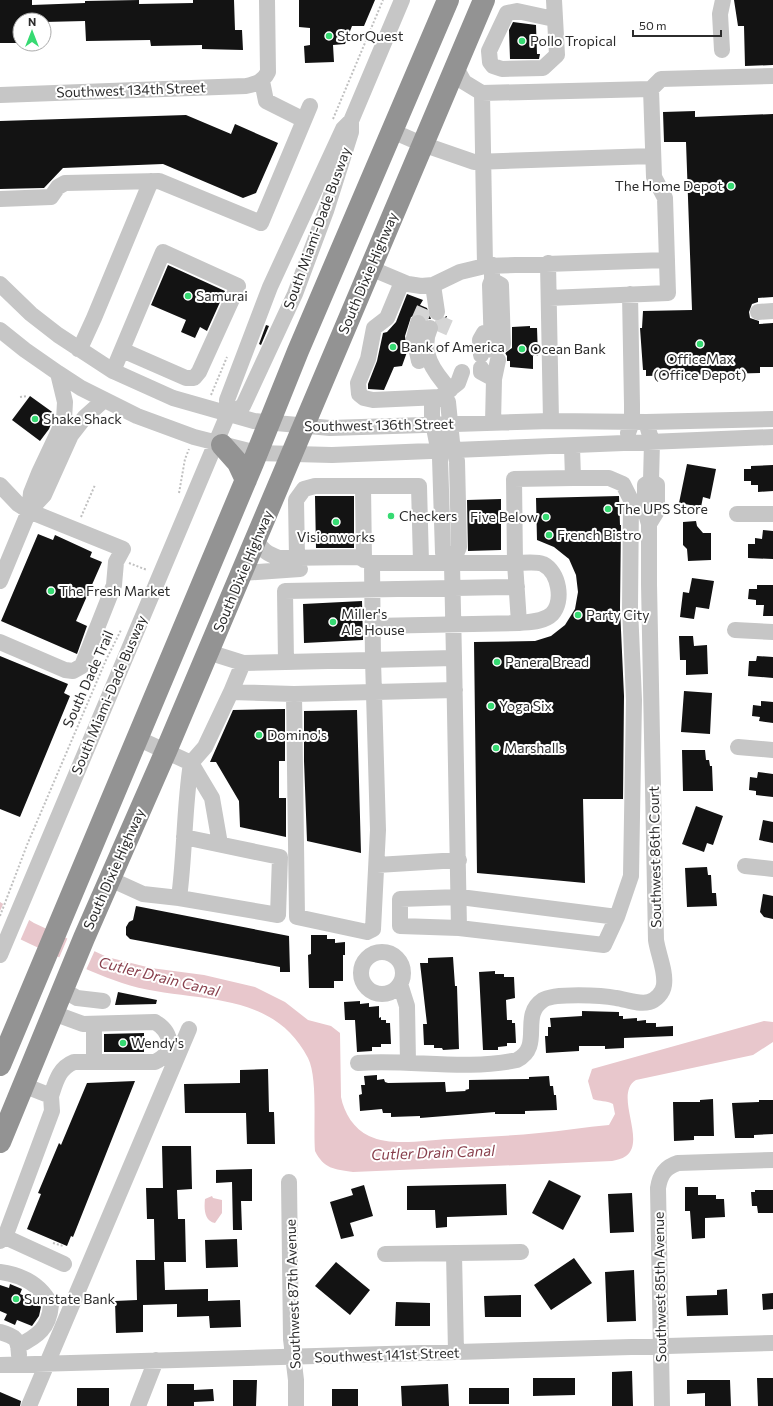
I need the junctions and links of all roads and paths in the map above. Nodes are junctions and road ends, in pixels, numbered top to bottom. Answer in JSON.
{"nodes":[{"id":1,"x":267,"y":0,"type":"edge"},
{"id":2,"x":402,"y":0,"type":"edge"},
{"id":3,"x":448,"y":0,"type":"edge"},
{"id":4,"x":484,"y":0,"type":"edge"},
{"id":5,"x":554,"y":0,"type":"edge"},
{"id":6,"x":723,"y":0,"type":"edge"},
{"id":7,"x":554,"y":19,"type":"junction"},
{"id":8,"x":722,"y":50,"type":"dead end"},
{"id":9,"x":455,"y":66,"type":"junction"},
{"id":10,"x":773,"y":76,"type":"edge"},
{"id":11,"x":262,"y":81,"type":"junction"},
{"id":12,"x":650,"y":89,"type":"junction"},
{"id":13,"x":482,"y":93,"type":"junction"},
{"id":14,"x":0,"y":95,"type":"edge"},
{"id":15,"x":310,"y":106,"type":"dead end"},
{"id":16,"x":304,"y":120,"type":"junction"},
{"id":17,"x":351,"y":121,"type":"junction"},
{"id":18,"x":392,"y":131,"type":"junction"},
{"id":19,"x":422,"y":144,"type":"junction"},
{"id":20,"x":653,"y":156,"type":"junction"},
{"id":21,"x":484,"y":162,"type":"junction"},
{"id":22,"x":151,"y":181,"type":"junction"},
{"id":23,"x":0,"y":199,"type":"edge"},
{"id":24,"x":667,"y":260,"type":"junction"},
{"id":25,"x":548,"y":263,"type":"junction"},
{"id":26,"x":370,"y":268,"type":"junction"},
{"id":27,"x":490,"y":270,"type":"junction"},
{"id":28,"x":402,"y":282,"type":"junction"},
{"id":29,"x":0,"y":284,"type":"edge"},
{"id":30,"x":630,"y":294,"type":"junction"},
{"id":31,"x":549,"y":298,"type":"junction"},
{"id":32,"x":428,"y":327,"type":"tunnel mouth"},
{"id":33,"x":0,"y":330,"type":"edge"},
{"id":34,"x":78,"y":349,"type":"junction"},
{"id":35,"x":122,"y":350,"type":"junction"},
{"id":36,"x":492,"y":361,"type":"junction"},
{"id":37,"x":113,"y":371,"type":"junction"},
{"id":38,"x":462,"y":372,"type":"dead end"},
{"id":39,"x":58,"y":373,"type":"junction"},
{"id":40,"x":445,"y":393,"type":"junction"},
{"id":41,"x":27,"y":396,"type":"dead end"},
{"id":42,"x":20,"y":397,"type":"dead end"},
{"id":43,"x":104,"y":400,"type":"junction"},
{"id":44,"x":228,"y":414,"type":"junction"},
{"id":45,"x":773,"y":419,"type":"edge"},
{"id":46,"x":551,"y":421,"type":"junction"},
{"id":47,"x":639,"y":422,"type":"junction"},
{"id":48,"x":269,"y":423,"type":"junction"},
{"id":49,"x":493,"y":423,"type":"junction"},
{"id":50,"x":434,"y":424,"type":"junction"},
{"id":51,"x":450,"y":424,"type":"junction"},
{"id":52,"x":304,"y":427,"type":"junction"},
{"id":53,"x":773,"y":437,"type":"edge"},
{"id":54,"x":652,"y":442,"type":"junction"},
{"id":55,"x":219,"y":444,"type":"junction"},
{"id":56,"x":616,"y":445,"type":"junction"},
{"id":57,"x":572,"y":447,"type":"junction"},
{"id":58,"x":189,"y":449,"type":"dead end"},
{"id":59,"x":446,"y":450,"type":"junction"},
{"id":60,"x":257,"y":453,"type":"junction"},
{"id":61,"x":292,"y":455,"type":"junction"},
{"id":62,"x":572,"y":478,"type":"junction"},
{"id":63,"x":246,"y":480,"type":"junction"},
{"id":64,"x":0,"y":485,"type":"edge"},
{"id":65,"x":95,"y":485,"type":"dead end"},
{"id":66,"x":362,"y":486,"type":"junction"},
{"id":67,"x":177,"y":499,"type":"dead end"},
{"id":68,"x":29,"y":510,"type":"junction"},
{"id":69,"x":82,"y":514,"type":"dead end"},
{"id":70,"x":737,"y":514,"type":"dead end"},
{"id":71,"x":773,"y":514,"type":"edge"},
{"id":72,"x":256,"y":540,"type":"junction"},
{"id":73,"x":297,"y":558,"type":"junction"},
{"id":74,"x":125,"y":561,"type":"dead end"},
{"id":75,"x":368,"y":562,"type":"junction"},
{"id":76,"x":421,"y":562,"type":"junction"},
{"id":77,"x":150,"y":563,"type":"dead end"},
{"id":78,"x":515,"y":563,"type":"junction"},
{"id":79,"x":452,"y":564,"type":"junction"},
{"id":80,"x":147,"y":570,"type":"junction"},
{"id":81,"x":242,"y":572,"type":"junction"},
{"id":82,"x":144,"y":576,"type":"dead end"},
{"id":83,"x":0,"y":581,"type":"edge"},
{"id":84,"x":517,"y":587,"type":"junction"},
{"id":85,"x":453,"y":589,"type":"junction"},
{"id":86,"x":372,"y":590,"type":"junction"},
{"id":87,"x":519,"y":623,"type":"junction"},
{"id":88,"x":453,"y":624,"type":"junction"},
{"id":89,"x":373,"y":626,"type":"junction"},
{"id":90,"x":122,"y":629,"type":"dead end"},
{"id":91,"x":735,"y":630,"type":"dead end"},
{"id":92,"x":773,"y":632,"type":"edge"},
{"id":93,"x":1,"y":646,"type":"edge"},
{"id":94,"x":208,"y":652,"type":"junction"},
{"id":95,"x":454,"y":658,"type":"junction"},
{"id":96,"x":373,"y":660,"type":"junction"},
{"id":97,"x":286,"y":662,"type":"junction"},
{"id":98,"x":243,"y":663,"type":"junction"},
{"id":99,"x":455,"y":690,"type":"junction"},
{"id":100,"x":231,"y":692,"type":"junction"},
{"id":101,"x":374,"y":692,"type":"junction"},
{"id":102,"x":294,"y":694,"type":"junction"},
{"id":103,"x":137,"y":738,"type":"junction"},
{"id":104,"x":738,"y":747,"type":"dead end"},
{"id":105,"x":773,"y":750,"type":"edge"},
{"id":106,"x":166,"y":751,"type":"junction"},
{"id":107,"x":191,"y":763,"type":"junction"},
{"id":108,"x":184,"y":838,"type":"junction"},
{"id":109,"x":220,"y":844,"type":"junction"},
{"id":110,"x":459,"y":860,"type":"junction"},
{"id":111,"x":377,"y":865,"type":"junction"},
{"id":112,"x":745,"y":866,"type":"dead end"},
{"id":113,"x":773,"y":870,"type":"edge"},
{"id":114,"x":110,"y":879,"type":"junction"},
{"id":115,"x":178,"y":898,"type":"junction"},
{"id":116,"x":460,"y":898,"type":"junction"},
{"id":117,"x":13,"y":906,"type":"junction"},
{"id":118,"x":0,"y":916,"type":"edge"},
{"id":119,"x":617,"y":917,"type":"junction"},
{"id":120,"x":459,"y":928,"type":"junction"},
{"id":121,"x":2,"y":950,"type":"edge"},
{"id":122,"x":67,"y":980,"type":"junction"},
{"id":123,"x":400,"y":984,"type":"junction"},
{"id":124,"x":387,"y":994,"type":"junction"},
{"id":125,"x":103,"y":1001,"type":"dead end"},
{"id":126,"x":53,"y":1013,"type":"junction"},
{"id":127,"x":406,"y":1015,"type":"junction"},
{"id":128,"x":94,"y":1024,"type":"junction"},
{"id":129,"x":189,"y":1029,"type":"dead end"},
{"id":130,"x":10,"y":1043,"type":"junction"},
{"id":131,"x":94,"y":1062,"type":"junction"},
{"id":132,"x":168,"y":1062,"type":"junction"},
{"id":133,"x":358,"y":1062,"type":"dead end"},
{"id":134,"x":408,"y":1062,"type":"junction"},
{"id":135,"x":0,"y":1065,"type":"edge"},
{"id":136,"x":24,"y":1085,"type":"junction"},
{"id":137,"x":51,"y":1096,"type":"junction"},
{"id":138,"x":0,"y":1142,"type":"edge"},
{"id":139,"x":773,"y":1160,"type":"edge"},
{"id":140,"x":290,"y":1182,"type":"dead end"},
{"id":141,"x":2,"y":1239,"type":"edge"},
{"id":142,"x":521,"y":1252,"type":"dead end"},
{"id":143,"x":454,"y":1253,"type":"junction"},
{"id":144,"x":385,"y":1254,"type":"dead end"},
{"id":145,"x":64,"y":1264,"type":"dead end"},
{"id":146,"x":0,"y":1272,"type":"edge"},
{"id":147,"x":0,"y":1332,"type":"edge"},
{"id":148,"x":773,"y":1343,"type":"edge"},
{"id":149,"x":18,"y":1346,"type":"junction"},
{"id":150,"x":661,"y":1346,"type":"junction"},
{"id":151,"x":456,"y":1352,"type":"junction"},
{"id":152,"x":293,"y":1357,"type":"junction"},
{"id":153,"x":156,"y":1360,"type":"junction"},
{"id":154,"x":48,"y":1363,"type":"junction"},
{"id":155,"x":19,"y":1364,"type":"junction"},
{"id":156,"x":0,"y":1365,"type":"edge"},
{"id":157,"x":29,"y":1406,"type":"edge"},
{"id":158,"x":138,"y":1406,"type":"edge"},
{"id":159,"x":296,"y":1406,"type":"edge"},
{"id":160,"x":662,"y":1406,"type":"edge"}],
"edges":[{"from":1,"to":11,"type":"street"},
{"from":2,"to":17,"type":"street","name":"South Miami-Dade Busway"},
{"from":3,"to":18,"type":"highway","name":"South Dixie Highway"},
{"from":4,"to":9,"type":"highway","name":"South Dixie Highway"},
{"from":5,"to":7,"type":"street"},
{"from":6,"to":8,"type":"street"},
{"from":7,"to":7,"type":"street"},
{"from":9,"to":13,"type":"street"},
{"from":9,"to":19,"type":"highway","name":"South Dixie Highway"},
{"from":10,"to":12,"type":"street"},
{"from":11,"to":14,"type":"street","name":"Southwest 134th Street"},
{"from":11,"to":16,"type":"street"},
{"from":12,"to":13,"type":"street"},
{"from":12,"to":20,"type":"street"},
{"from":13,"to":21,"type":"street"},
{"from":15,"to":16,"type":"street"},
{"from":16,"to":22,"type":"street"},
{"from":17,"to":44,"type":"street","name":"South Miami-Dade Busway"},
{"from":17,"to":44,"type":"street","name":"South Miami-Dade Busway"},
{"from":18,"to":19,"type":"street"},
{"from":18,"to":48,"type":"highway","name":"South Dixie Highway"},
{"from":19,"to":21,"type":"street"},
{"from":19,"to":26,"type":"highway","name":"South Dixie Highway"},
{"from":20,"to":21,"type":"street"},
{"from":20,"to":24,"type":"street"},
{"from":21,"to":27,"type":"street"},
{"from":22,"to":23,"type":"street"},
{"from":22,"to":34,"type":"street"},
{"from":24,"to":25,"type":"street"},
{"from":24,"to":30,"type":"street"},
{"from":25,"to":27,"type":"street"},
{"from":25,"to":31,"type":"street"},
{"from":26,"to":28,"type":"street"},
{"from":26,"to":52,"type":"highway","name":"South Dixie Highway"},
{"from":27,"to":28,"type":"street"},
{"from":27,"to":36,"type":"street"},
{"from":27,"to":36,"type":"street"},
{"from":28,"to":40,"type":"street"},
{"from":29,"to":34,"type":"street","name":"Southwest 136th Street"},
{"from":30,"to":31,"type":"street"},
{"from":30,"to":47,"type":"street"},
{"from":31,"to":46,"type":"street"},
{"from":32,"to":40,"type":"street"},
{"from":33,"to":39,"type":"street","name":"Southwest 136th Street"},
{"from":34,"to":37,"type":"street","name":"Southwest 136th Street"},
{"from":35,"to":35,"type":"street"},
{"from":35,"to":37,"type":"street"},
{"from":36,"to":49,"type":"street"},
{"from":37,"to":44,"type":"street","name":"Southwest 136th Street"},
{"from":38,"to":40,"type":"street"},
{"from":39,"to":43,"type":"street","name":"Southwest 136th Street"},
{"from":39,"to":68,"type":"street"},
{"from":40,"to":50,"type":"street"},
{"from":40,"to":51,"type":"street"},
{"from":41,"to":42,"type":"path"},
{"from":43,"to":55,"type":"street","name":"Southwest 136th Street"},
{"from":43,"to":68,"type":"street"},
{"from":44,"to":48,"type":"street","name":"Southwest 136th Street"},
{"from":44,"to":55,"type":"street","name":"South Miami-Dade Busway"},
{"from":45,"to":47,"type":"street","name":"Southwest 136th Street"},
{"from":46,"to":47,"type":"street","name":"Southwest 136th Street"},
{"from":46,"to":49,"type":"street","name":"Southwest 136th Street"},
{"from":47,"to":54,"type":"street"},
{"from":47,"to":56,"type":"street"},
{"from":48,"to":52,"type":"street","name":"Southwest 136th Street"},
{"from":48,"to":60,"type":"highway","name":"South Dixie Highway"},
{"from":49,"to":51,"type":"street","name":"Southwest 136th Street"},
{"from":50,"to":51,"type":"street","name":"Southwest 136th Street"},
{"from":50,"to":52,"type":"street","name":"Southwest 136th Street"},
{"from":50,"to":59,"type":"street"},
{"from":51,"to":59,"type":"street"},
{"from":52,"to":61,"type":"highway","name":"South Dixie Highway"},
{"from":53,"to":54,"type":"street","name":"Southwest 136th Street"},
{"from":54,"to":56,"type":"street","name":"Southwest 136th Street"},
{"from":54,"to":134,"type":"street","name":"Southwest 86th Court"},
{"from":55,"to":60,"type":"street","name":"Southwest 136th Street"},
{"from":55,"to":63,"type":"highway"},
{"from":55,"to":117,"type":"street","name":"South Miami-Dade Busway"},
{"from":56,"to":57,"type":"street","name":"Southwest 136th Street"},
{"from":57,"to":59,"type":"street","name":"Southwest 136th Street"},
{"from":57,"to":62,"type":"street"},
{"from":58,"to":67,"type":"path"},
{"from":59,"to":61,"type":"street","name":"Southwest 136th Street"},
{"from":59,"to":79,"type":"street"},
{"from":60,"to":61,"type":"street","name":"Southwest 136th Street"},
{"from":60,"to":63,"type":"highway","name":"South Dixie Highway"},
{"from":61,"to":72,"type":"highway","name":"South Dixie Highway"},
{"from":62,"to":78,"type":"street"},
{"from":62,"to":119,"type":"street"},
{"from":63,"to":103,"type":"highway","name":"South Dixie Highway"},
{"from":64,"to":68,"type":"street"},
{"from":65,"to":69,"type":"path"},
{"from":66,"to":73,"type":"street"},
{"from":66,"to":75,"type":"street"},
{"from":66,"to":76,"type":"street"},
{"from":68,"to":83,"type":"street"},
{"from":68,"to":93,"type":"street"},
{"from":70,"to":71,"type":"street"},
{"from":72,"to":73,"type":"street"},
{"from":72,"to":81,"type":"highway","name":"South Dixie Highway"},
{"from":73,"to":75,"type":"street"},
{"from":74,"to":80,"type":"path"},
{"from":75,"to":76,"type":"street"},
{"from":75,"to":81,"type":"street"},
{"from":75,"to":86,"type":"street"},
{"from":76,"to":79,"type":"street"},
{"from":77,"to":80,"type":"path"},
{"from":78,"to":79,"type":"street"},
{"from":78,"to":84,"type":"street"},
{"from":78,"to":87,"type":"street"},
{"from":79,"to":85,"type":"street"},
{"from":80,"to":82,"type":"path"},
{"from":81,"to":94,"type":"highway","name":"South Dixie Highway"},
{"from":84,"to":85,"type":"street"},
{"from":84,"to":87,"type":"street"},
{"from":85,"to":86,"type":"street"},
{"from":85,"to":88,"type":"street"},
{"from":86,"to":89,"type":"street"},
{"from":86,"to":97,"type":"street"},
{"from":87,"to":88,"type":"street"},
{"from":88,"to":89,"type":"street"},
{"from":88,"to":95,"type":"street"},
{"from":89,"to":96,"type":"street"},
{"from":90,"to":117,"type":"path","name":"South Dade Trail"},
{"from":91,"to":92,"type":"street"},
{"from":94,"to":98,"type":"street"},
{"from":94,"to":106,"type":"highway","name":"South Dixie Highway"},
{"from":95,"to":96,"type":"street"},
{"from":95,"to":99,"type":"street"},
{"from":96,"to":97,"type":"street"},
{"from":96,"to":101,"type":"street"},
{"from":97,"to":98,"type":"street"},
{"from":98,"to":100,"type":"street"},
{"from":99,"to":101,"type":"street"},
{"from":99,"to":110,"type":"street"},
{"from":100,"to":102,"type":"street"},
{"from":100,"to":107,"type":"street"},
{"from":101,"to":102,"type":"street"},
{"from":101,"to":111,"type":"street"},
{"from":102,"to":111,"type":"street"},
{"from":103,"to":106,"type":"street"},
{"from":103,"to":130,"type":"highway","name":"South Dixie Highway"},
{"from":104,"to":105,"type":"street"},
{"from":106,"to":107,"type":"street"},
{"from":106,"to":114,"type":"highway","name":"South Dixie Highway"},
{"from":107,"to":108,"type":"street"},
{"from":107,"to":109,"type":"street"},
{"from":108,"to":109,"type":"street"},
{"from":108,"to":115,"type":"street"},
{"from":109,"to":115,"type":"street"},
{"from":110,"to":111,"type":"street"},
{"from":110,"to":116,"type":"street"},
{"from":112,"to":113,"type":"street"},
{"from":114,"to":115,"type":"street"},
{"from":114,"to":122,"type":"highway","name":"South Dixie Highway"},
{"from":116,"to":119,"type":"street"},
{"from":116,"to":120,"type":"street"},
{"from":116,"to":120,"type":"street"},
{"from":117,"to":118,"type":"path","name":"South Dade Trail"},
{"from":117,"to":121,"type":"street","name":"South Miami-Dade Busway"},
{"from":119,"to":120,"type":"street"},
{"from":122,"to":125,"type":"street"},
{"from":122,"to":126,"type":"highway","name":"South Dixie Highway"},
{"from":123,"to":124,"type":"street"},
{"from":123,"to":124,"type":"street"},
{"from":123,"to":127,"type":"street"},
{"from":124,"to":127,"type":"street"},
{"from":126,"to":128,"type":"street"},
{"from":126,"to":136,"type":"highway","name":"South Dixie Highway"},
{"from":127,"to":134,"type":"street"},
{"from":128,"to":131,"type":"street"},
{"from":128,"to":132,"type":"street"},
{"from":129,"to":132,"type":"street"},
{"from":130,"to":135,"type":"highway","name":"South Dixie Highway"},
{"from":130,"to":136,"type":"highway"},
{"from":131,"to":132,"type":"street"},
{"from":131,"to":137,"type":"street"},
{"from":132,"to":154,"type":"street"},
{"from":133,"to":134,"type":"street","name":"Southwest 86th Court"},
{"from":136,"to":137,"type":"street"},
{"from":136,"to":138,"type":"highway","name":"South Dixie Highway"},
{"from":137,"to":141,"type":"street"},
{"from":139,"to":150,"type":"street","name":"Southwest 85th Avenue"},
{"from":140,"to":152,"type":"street","name":"Southwest 87th Avenue"},
{"from":141,"to":145,"type":"street"},
{"from":142,"to":143,"type":"street"},
{"from":143,"to":144,"type":"street"},
{"from":143,"to":151,"type":"street"},
{"from":146,"to":149,"type":"street"},
{"from":147,"to":149,"type":"street"},
{"from":148,"to":150,"type":"street","name":"Southwest 141st Street"},
{"from":149,"to":155,"type":"street"},
{"from":150,"to":151,"type":"street","name":"Southwest 141st Street"},
{"from":150,"to":160,"type":"street","name":"Southwest 85th Avenue"},
{"from":151,"to":152,"type":"street","name":"Southwest 141st Street"},
{"from":152,"to":153,"type":"street","name":"Southwest 141st Street"},
{"from":152,"to":159,"type":"street","name":"Southwest 87th Avenue"},
{"from":153,"to":154,"type":"street","name":"Southwest 141st Street"},
{"from":153,"to":158,"type":"street"},
{"from":154,"to":155,"type":"street","name":"Southwest 141st Street"},
{"from":154,"to":157,"type":"street"},
{"from":155,"to":156,"type":"street","name":"Southwest 141st Street"}]}
